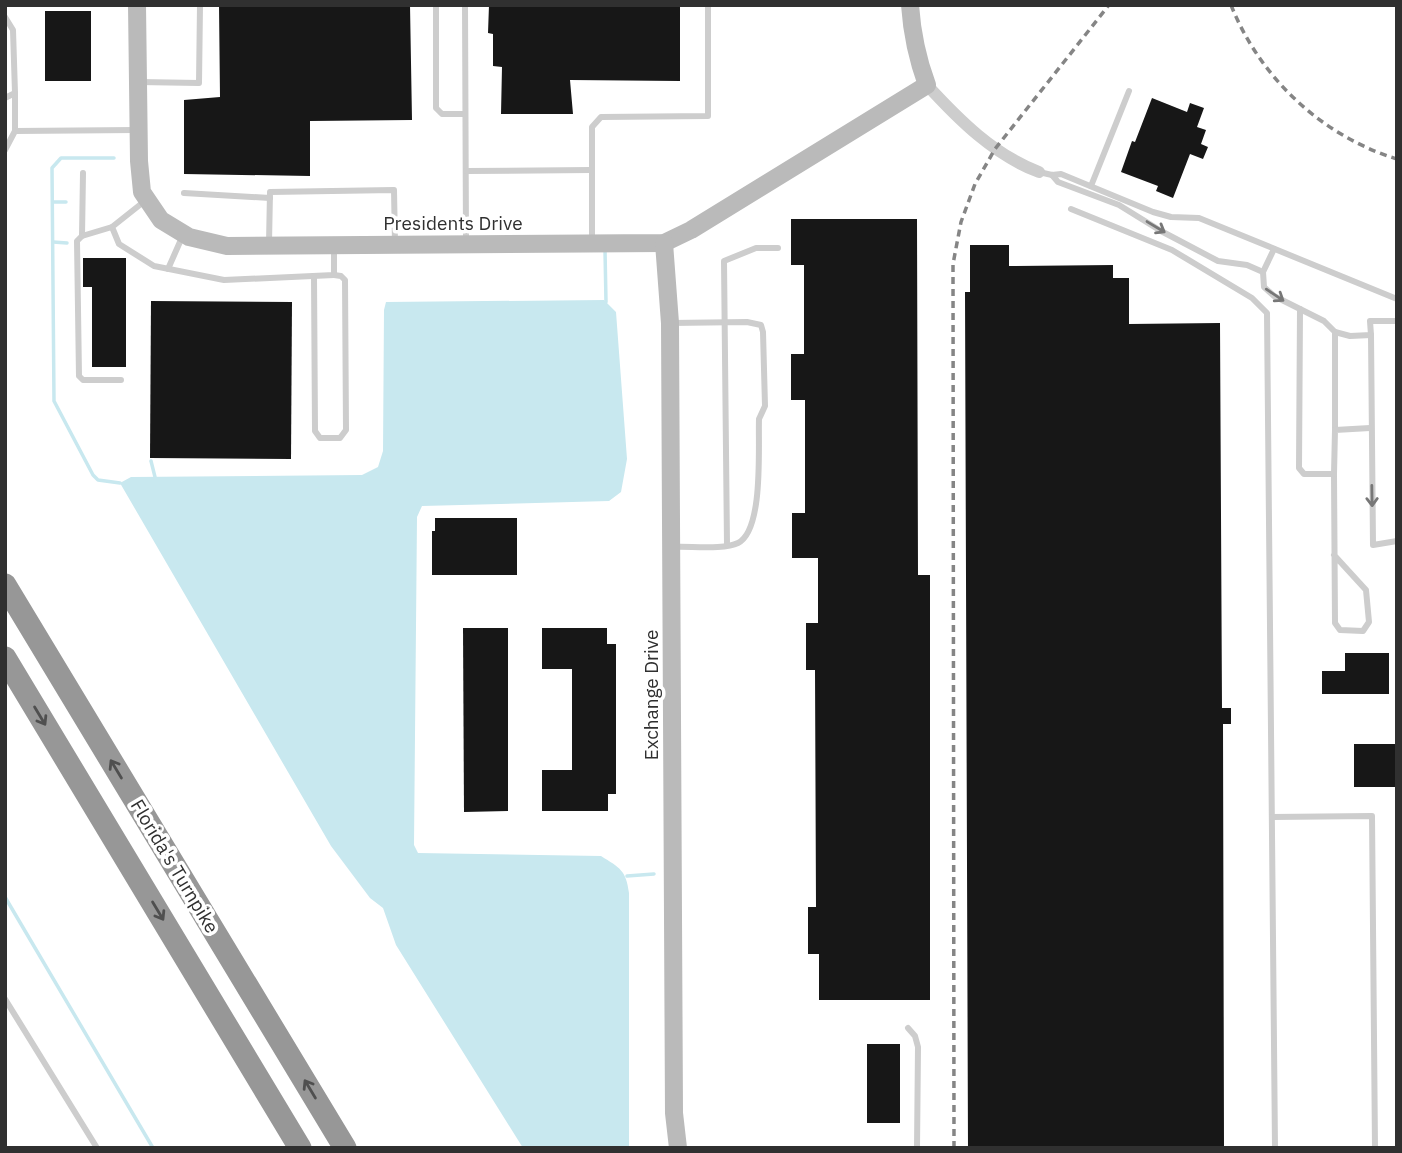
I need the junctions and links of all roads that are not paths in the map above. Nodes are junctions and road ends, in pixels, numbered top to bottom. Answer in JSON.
{"nodes":[{"id":1,"x":137,"y":5,"type":"edge"},
{"id":2,"x":200,"y":5,"type":"edge"},
{"id":3,"x":436,"y":5,"type":"edge"},
{"id":4,"x":465,"y":5,"type":"edge"},
{"id":5,"x":708,"y":5,"type":"edge"},
{"id":6,"x":911,"y":5,"type":"edge"},
{"id":7,"x":5,"y":17,"type":"edge"},
{"id":8,"x":138,"y":82,"type":"junction"},
{"id":9,"x":927,"y":85,"type":"junction"},
{"id":10,"x":1129,"y":91,"type":"dead end"},
{"id":11,"x":15,"y":93,"type":"junction"},
{"id":12,"x":5,"y":98,"type":"edge"},
{"id":13,"x":465,"y":114,"type":"junction"},
{"id":14,"x":138,"y":130,"type":"junction"},
{"id":15,"x":15,"y":131,"type":"junction"},
{"id":16,"x":5,"y":137,"type":"edge"},
{"id":17,"x":5,"y":150,"type":"edge"},
{"id":18,"x":591,"y":170,"type":"junction"},
{"id":19,"x":466,"y":171,"type":"junction"},
{"id":20,"x":83,"y":173,"type":"dead end"},
{"id":21,"x":1046,"y":173,"type":"junction"},
{"id":22,"x":1091,"y":186,"type":"junction"},
{"id":23,"x":184,"y":193,"type":"dead end"},
{"id":24,"x":270,"y":198,"type":"junction"},
{"id":25,"x":147,"y":199,"type":"junction"},
{"id":26,"x":1070,"y":209,"type":"dead end"},
{"id":27,"x":112,"y":227,"type":"junction"},
{"id":28,"x":184,"y":233,"type":"junction"},
{"id":29,"x":82,"y":236,"type":"junction"},
{"id":30,"x":592,"y":243,"type":"junction"},
{"id":31,"x":664,"y":243,"type":"junction"},
{"id":32,"x":466,"y":244,"type":"junction"},
{"id":33,"x":334,"y":245,"type":"junction"},
{"id":34,"x":395,"y":245,"type":"junction"},
{"id":35,"x":270,"y":246,"type":"junction"},
{"id":36,"x":778,"y":248,"type":"dead end"},
{"id":37,"x":1274,"y":248,"type":"junction"},
{"id":38,"x":168,"y":269,"type":"junction"},
{"id":39,"x":1263,"y":272,"type":"junction"},
{"id":40,"x":334,"y":275,"type":"junction"},
{"id":41,"x":314,"y":276,"type":"junction"},
{"id":42,"x":1397,"y":299,"type":"edge"},
{"id":43,"x":1300,"y":309,"type":"junction"},
{"id":44,"x":1397,"y":321,"type":"edge"},
{"id":45,"x":724,"y":322,"type":"junction"},
{"id":46,"x":670,"y":323,"type":"junction"},
{"id":47,"x":1335,"y":332,"type":"junction"},
{"id":48,"x":1371,"y":335,"type":"junction"},
{"id":49,"x":121,"y":380,"type":"dead end"},
{"id":50,"x":1370,"y":428,"type":"junction"},
{"id":51,"x":1335,"y":430,"type":"junction"},
{"id":52,"x":1334,"y":474,"type":"junction"},
{"id":53,"x":1397,"y":541,"type":"edge"},
{"id":54,"x":727,"y":545,"type":"junction"},
{"id":55,"x":671,"y":547,"type":"junction"},
{"id":56,"x":1334,"y":555,"type":"junction"},
{"id":57,"x":5,"y":585,"type":"edge"},
{"id":58,"x":5,"y":658,"type":"edge"},
{"id":59,"x":1272,"y":817,"type":"junction"},
{"id":60,"x":5,"y":999,"type":"edge"},
{"id":61,"x":908,"y":1028,"type":"dead end"},
{"id":62,"x":97,"y":1148,"type":"edge"},
{"id":63,"x":300,"y":1148,"type":"edge"},
{"id":64,"x":345,"y":1148,"type":"edge"},
{"id":65,"x":678,"y":1148,"type":"edge"},
{"id":66,"x":917,"y":1148,"type":"edge"},
{"id":67,"x":1275,"y":1148,"type":"edge"},
{"id":68,"x":1375,"y":1148,"type":"edge"}],
"edges":[{"from":1,"to":8,"type":"street","name":"Presidents Drive"},
{"from":2,"to":8,"type":"lane"},
{"from":3,"to":13,"type":"lane"},
{"from":4,"to":13,"type":"lane"},
{"from":5,"to":18,"type":"lane"},
{"from":6,"to":9,"type":"street"},
{"from":7,"to":11,"type":"lane"},
{"from":8,"to":14,"type":"street","name":"Presidents Drive"},
{"from":9,"to":21,"type":"street"},
{"from":9,"to":31,"type":"street","name":"Presidents Drive"},
{"from":10,"to":22,"type":"lane"},
{"from":11,"to":12,"type":"lane"},
{"from":11,"to":15,"type":"lane"},
{"from":13,"to":19,"type":"lane"},
{"from":14,"to":15,"type":"lane"},
{"from":14,"to":25,"type":"street","name":"Presidents Drive"},
{"from":15,"to":16,"type":"lane"},
{"from":15,"to":17,"type":"lane"},
{"from":18,"to":19,"type":"lane"},
{"from":18,"to":30,"type":"lane"},
{"from":19,"to":32,"type":"lane"},
{"from":20,"to":29,"type":"lane"},
{"from":21,"to":22,"type":"lane"},
{"from":21,"to":39,"type":"lane","one_way":true},
{"from":22,"to":37,"type":"lane"},
{"from":23,"to":24,"type":"lane"},
{"from":24,"to":34,"type":"lane"},
{"from":24,"to":35,"type":"lane"},
{"from":25,"to":27,"type":"lane"},
{"from":25,"to":28,"type":"street","name":"Presidents Drive"},
{"from":26,"to":59,"type":"lane"},
{"from":27,"to":29,"type":"lane"},
{"from":27,"to":38,"type":"lane"},
{"from":28,"to":35,"type":"street","name":"Presidents Drive"},
{"from":28,"to":38,"type":"lane"},
{"from":29,"to":49,"type":"lane"},
{"from":30,"to":31,"type":"street","name":"Presidents Drive"},
{"from":30,"to":32,"type":"street","name":"Presidents Drive"},
{"from":31,"to":46,"type":"street","name":"Exchange Drive"},
{"from":32,"to":34,"type":"street","name":"Presidents Drive"},
{"from":33,"to":34,"type":"street","name":"Presidents Drive"},
{"from":33,"to":35,"type":"street","name":"Presidents Drive"},
{"from":33,"to":40,"type":"lane"},
{"from":36,"to":45,"type":"lane"},
{"from":37,"to":39,"type":"lane"},
{"from":37,"to":42,"type":"lane"},
{"from":38,"to":41,"type":"lane"},
{"from":39,"to":43,"type":"lane","one_way":true},
{"from":40,"to":41,"type":"lane"},
{"from":40,"to":41,"type":"lane"},
{"from":43,"to":47,"type":"lane"},
{"from":43,"to":52,"type":"lane"},
{"from":44,"to":48,"type":"lane"},
{"from":45,"to":46,"type":"lane"},
{"from":45,"to":54,"type":"lane"},
{"from":45,"to":54,"type":"lane"},
{"from":46,"to":55,"type":"street","name":"Exchange Drive"},
{"from":47,"to":48,"type":"lane"},
{"from":47,"to":51,"type":"lane"},
{"from":48,"to":50,"type":"lane"},
{"from":50,"to":51,"type":"lane"},
{"from":50,"to":53,"type":"lane","one_way":true},
{"from":51,"to":52,"type":"lane"},
{"from":52,"to":56,"type":"lane"},
{"from":54,"to":55,"type":"lane"},
{"from":55,"to":65,"type":"street","name":"Exchange Drive"},
{"from":56,"to":56,"type":"lane"},
{"from":64,"to":57,"type":"highway","name":"Florida's Turnpike","one_way":true},
{"from":58,"to":63,"type":"highway","name":"Florida's Turnpike","one_way":true},
{"from":59,"to":67,"type":"lane"},
{"from":59,"to":68,"type":"lane"},
{"from":60,"to":62,"type":"lane"},
{"from":61,"to":66,"type":"lane"}]}
